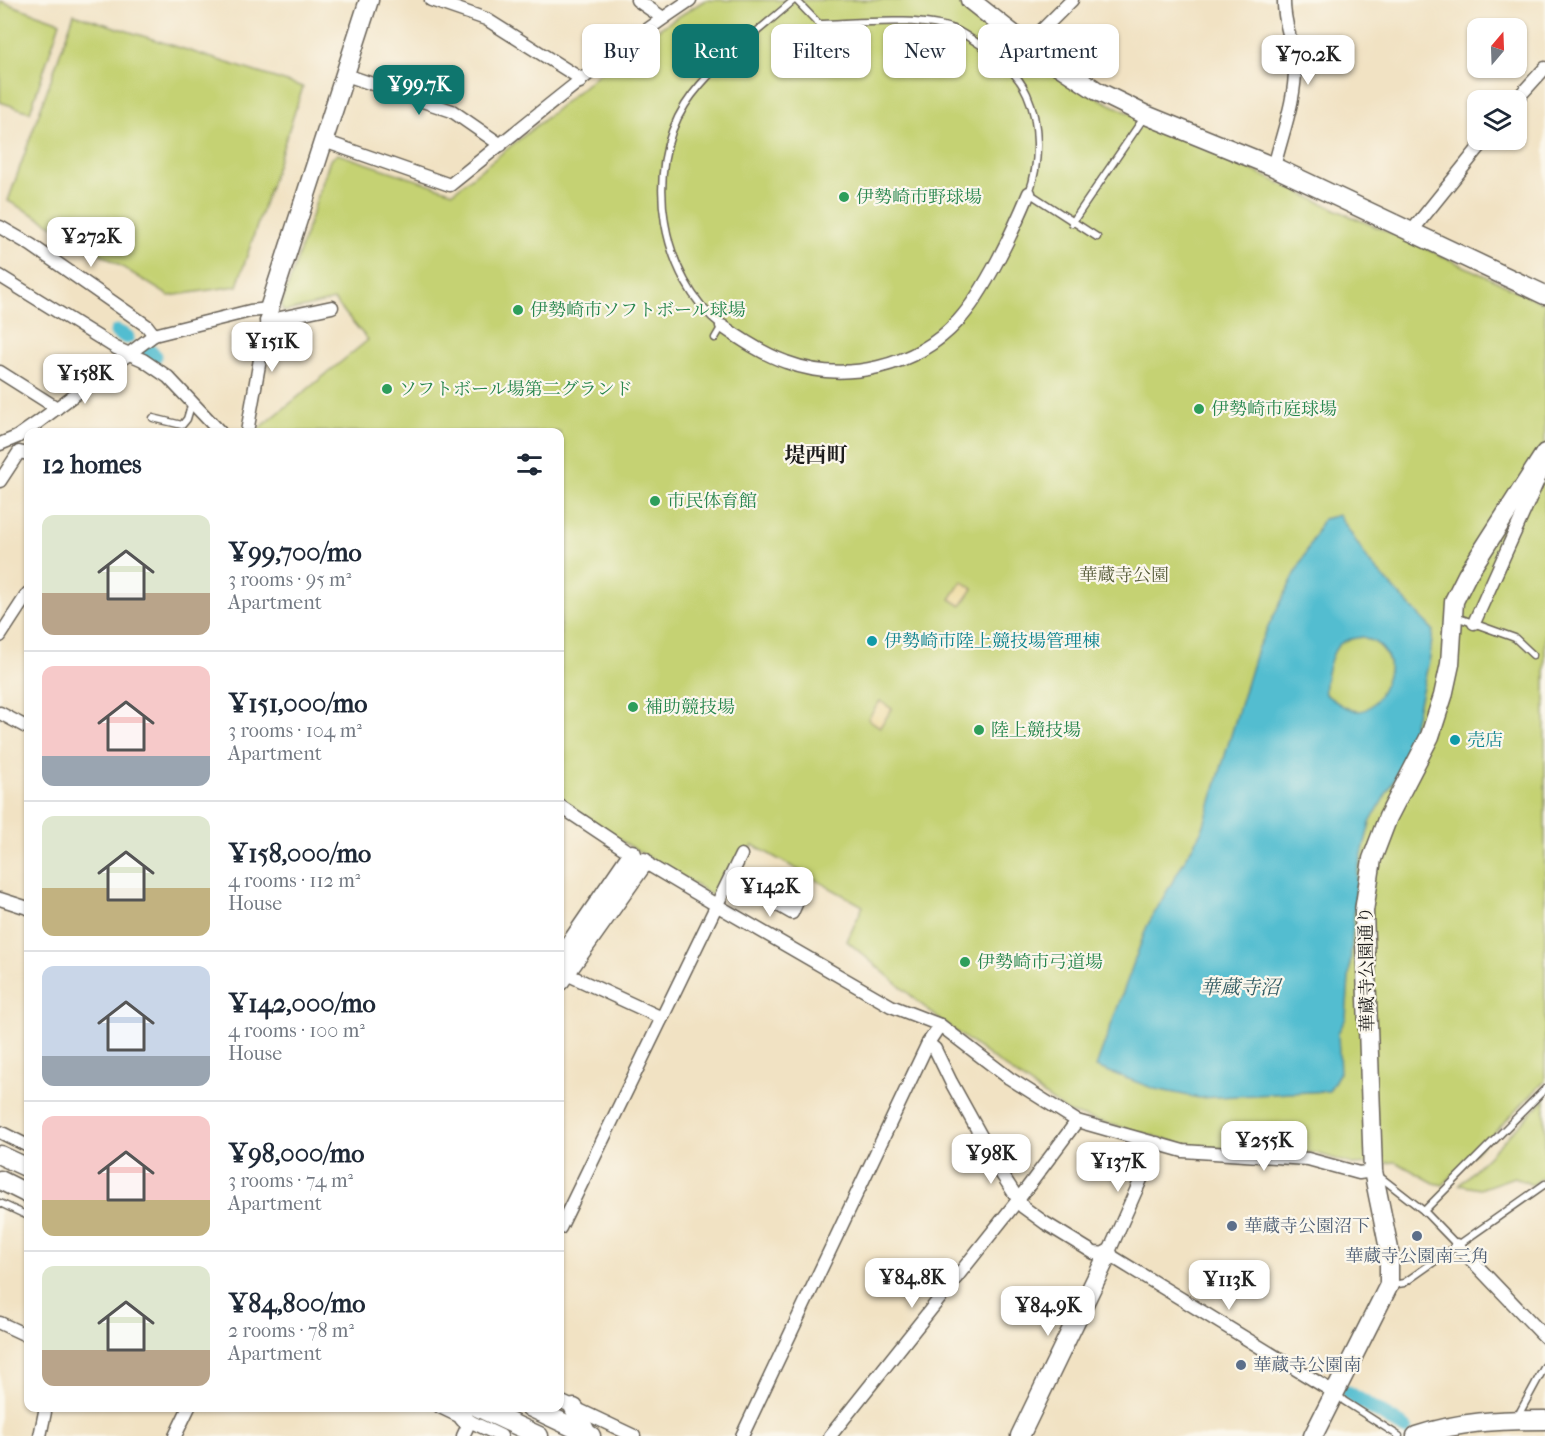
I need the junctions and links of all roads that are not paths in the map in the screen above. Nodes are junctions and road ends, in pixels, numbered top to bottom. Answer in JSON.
{"nodes":[{"id":1,"x":369,"y":0,"type":"edge"},
{"id":2,"x":431,"y":0,"type":"edge"},
{"id":3,"x":637,"y":0,"type":"edge"},
{"id":4,"x":690,"y":0,"type":"edge"},
{"id":5,"x":795,"y":0,"type":"edge"},
{"id":6,"x":970,"y":0,"type":"edge"},
{"id":7,"x":1072,"y":0,"type":"edge"},
{"id":8,"x":1284,"y":0,"type":"edge"},
{"id":9,"x":446,"y":2,"type":"edge"},
{"id":10,"x":663,"y":18,"type":"junction"},
{"id":11,"x":1000,"y":24,"type":"edge"},
{"id":12,"x":1048,"y":24,"type":"edge"},
{"id":13,"x":1545,"y":68,"type":"edge"},
{"id":14,"x":346,"y":75,"type":"junction"},
{"id":15,"x":1077,"y":78,"type":"edge"},
{"id":16,"x":580,"y":81,"type":"junction"},
{"id":17,"x":1525,"y":90,"type":"edge"},
{"id":18,"x":1146,"y":115,"type":"junction"},
{"id":19,"x":324,"y":141,"type":"junction"},
{"id":20,"x":501,"y":145,"type":"junction"},
{"id":21,"x":1477,"y":150,"type":"edge"},
{"id":22,"x":1274,"y":167,"type":"junction"},
{"id":23,"x":1029,"y":192,"type":"junction"},
{"id":24,"x":1072,"y":223,"type":"junction"},
{"id":25,"x":0,"y":227,"type":"edge"},
{"id":26,"x":1411,"y":232,"type":"junction"},
{"id":27,"x":1097,"y":237,"type":"dead end"},
{"id":28,"x":0,"y":276,"type":"edge"},
{"id":29,"x":1545,"y":295,"type":"edge"},
{"id":30,"x":332,"y":307,"type":"dead end"},
{"id":31,"x":268,"y":315,"type":"junction"},
{"id":32,"x":722,"y":326,"type":"junction"},
{"id":33,"x":154,"y":335,"type":"junction"},
{"id":34,"x":715,"y":338,"type":"dead end"},
{"id":35,"x":129,"y":353,"type":"junction"},
{"id":36,"x":0,"y":372,"type":"edge"},
{"id":37,"x":192,"y":401,"type":"junction"},
{"id":38,"x":57,"y":408,"type":"junction"},
{"id":39,"x":153,"y":418,"type":"dead end"},
{"id":40,"x":29,"y":428,"type":"edge"},
{"id":41,"x":216,"y":428,"type":"edge"},
{"id":42,"x":248,"y":428,"type":"edge"},
{"id":43,"x":24,"y":432,"type":"edge"},
{"id":44,"x":0,"y":444,"type":"edge"},
{"id":45,"x":24,"y":453,"type":"edge"},
{"id":46,"x":1545,"y":453,"type":"edge"},
{"id":47,"x":1545,"y":465,"type":"edge"},
{"id":48,"x":0,"y":481,"type":"edge"},
{"id":49,"x":24,"y":599,"type":"edge"},
{"id":50,"x":1453,"y":615,"type":"junction"},
{"id":51,"x":1474,"y":623,"type":"junction"},
{"id":52,"x":0,"y":636,"type":"edge"},
{"id":53,"x":1533,"y":655,"type":"dead end"},
{"id":54,"x":0,"y":712,"type":"edge"},
{"id":55,"x":24,"y":726,"type":"edge"},
{"id":56,"x":564,"y":809,"type":"edge"},
{"id":57,"x":741,"y":855,"type":"dead end"},
{"id":58,"x":638,"y":858,"type":"junction"},
{"id":59,"x":731,"y":878,"type":"junction"},
{"id":60,"x":0,"y":899,"type":"edge"},
{"id":61,"x":796,"y":902,"type":"dead end"},
{"id":62,"x":718,"y":906,"type":"junction"},
{"id":63,"x":24,"y":907,"type":"edge"},
{"id":64,"x":564,"y":967,"type":"edge"},
{"id":65,"x":564,"y":972,"type":"edge"},
{"id":66,"x":662,"y":1018,"type":"junction"},
{"id":67,"x":940,"y":1025,"type":"junction"},
{"id":68,"x":928,"y":1043,"type":"junction"},
{"id":69,"x":1545,"y":1089,"type":"edge"},
{"id":70,"x":1077,"y":1121,"type":"junction"},
{"id":71,"x":0,"y":1132,"type":"edge"},
{"id":72,"x":1157,"y":1143,"type":"junction"},
{"id":73,"x":24,"y":1144,"type":"edge"},
{"id":74,"x":0,"y":1155,"type":"edge"},
{"id":75,"x":24,"y":1166,"type":"edge"},
{"id":76,"x":1372,"y":1171,"type":"junction"},
{"id":77,"x":0,"y":1180,"type":"edge"},
{"id":78,"x":1545,"y":1184,"type":"edge"},
{"id":79,"x":24,"y":1192,"type":"edge"},
{"id":80,"x":1018,"y":1200,"type":"junction"},
{"id":81,"x":0,"y":1203,"type":"edge"},
{"id":82,"x":565,"y":1204,"type":"edge"},
{"id":83,"x":1424,"y":1211,"type":"junction"},
{"id":84,"x":24,"y":1214,"type":"edge"},
{"id":85,"x":1457,"y":1245,"type":"junction"},
{"id":86,"x":1108,"y":1254,"type":"junction"},
{"id":87,"x":1389,"y":1286,"type":"junction"},
{"id":88,"x":0,"y":1323,"type":"edge"},
{"id":89,"x":24,"y":1334,"type":"edge"},
{"id":90,"x":1545,"y":1337,"type":"edge"},
{"id":91,"x":1545,"y":1366,"type":"edge"},
{"id":92,"x":1335,"y":1393,"type":"junction"},
{"id":93,"x":567,"y":1404,"type":"edge"},
{"id":94,"x":45,"y":1412,"type":"edge"},
{"id":95,"x":187,"y":1412,"type":"edge"},
{"id":96,"x":452,"y":1412,"type":"edge"},
{"id":97,"x":541,"y":1412,"type":"edge"},
{"id":98,"x":466,"y":1418,"type":"edge"},
{"id":99,"x":1519,"y":1420,"type":"junction"},
{"id":100,"x":1545,"y":1420,"type":"edge"},
{"id":101,"x":589,"y":1435,"type":"edge"},
{"id":102,"x":40,"y":1436,"type":"edge"},
{"id":103,"x":175,"y":1436,"type":"edge"},
{"id":104,"x":501,"y":1436,"type":"edge"},
{"id":105,"x":539,"y":1436,"type":"edge"},
{"id":106,"x":634,"y":1436,"type":"edge"},
{"id":107,"x":742,"y":1436,"type":"edge"},
{"id":108,"x":830,"y":1436,"type":"edge"},
{"id":109,"x":1020,"y":1436,"type":"edge"},
{"id":110,"x":1313,"y":1436,"type":"edge"},
{"id":111,"x":1400,"y":1436,"type":"edge"},
{"id":112,"x":1416,"y":1436,"type":"edge"}],
"edges":[{"from":1,"to":14,"type":"street"},
{"from":2,"to":9,"type":"street"},
{"from":3,"to":10,"type":"street"},
{"from":4,"to":10,"type":"street"},
{"from":5,"to":23,"type":"lane"},
{"from":5,"to":32,"type":"lane"},
{"from":6,"to":11,"type":"street"},
{"from":7,"to":12,"type":"street"},
{"from":8,"to":22,"type":"street"},
{"from":9,"to":16,"type":"street"},
{"from":10,"to":16,"type":"street"},
{"from":13,"to":17,"type":"street"},
{"from":14,"to":19,"type":"street"},
{"from":14,"to":20,"type":"street"},
{"from":15,"to":18,"type":"street"},
{"from":16,"to":20,"type":"street"},
{"from":18,"to":22,"type":"street"},
{"from":18,"to":24,"type":"lane"},
{"from":19,"to":20,"type":"street"},
{"from":19,"to":31,"type":"street"},
{"from":21,"to":26,"type":"street"},
{"from":22,"to":26,"type":"street"},
{"from":23,"to":24,"type":"lane"},
{"from":23,"to":32,"type":"street"},
{"from":24,"to":27,"type":"lane"},
{"from":25,"to":33,"type":"street"},
{"from":26,"to":29,"type":"street"},
{"from":28,"to":35,"type":"street"},
{"from":30,"to":31,"type":"street"},
{"from":31,"to":33,"type":"street"},
{"from":31,"to":42,"type":"street"},
{"from":32,"to":34,"type":"lane"},
{"from":33,"to":35,"type":"street"},
{"from":35,"to":37,"type":"street"},
{"from":35,"to":38,"type":"street"},
{"from":36,"to":38,"type":"street"},
{"from":37,"to":39,"type":"lane"},
{"from":37,"to":41,"type":"street"},
{"from":38,"to":40,"type":"street"},
{"from":43,"to":44,"type":"street"},
{"from":45,"to":48,"type":"street"},
{"from":46,"to":50,"type":"street","name":"華蔵寺公園通り"},
{"from":47,"to":51,"type":"street"},
{"from":49,"to":52,"type":"street"},
{"from":50,"to":51,"type":"lane"},
{"from":50,"to":76,"type":"street","name":"華蔵寺公園通り"},
{"from":51,"to":53,"type":"lane"},
{"from":54,"to":55,"type":"street"},
{"from":56,"to":58,"type":"street"},
{"from":57,"to":59,"type":"street"},
{"from":58,"to":62,"type":"street"},
{"from":58,"to":64,"type":"street"},
{"from":59,"to":61,"type":"street"},
{"from":59,"to":62,"type":"street"},
{"from":60,"to":63,"type":"street"},
{"from":62,"to":66,"type":"street"},
{"from":62,"to":67,"type":"street"},
{"from":65,"to":66,"type":"street"},
{"from":66,"to":82,"type":"street"},
{"from":67,"to":68,"type":"street"},
{"from":67,"to":70,"type":"street"},
{"from":68,"to":80,"type":"street"},
{"from":68,"to":107,"type":"street"},
{"from":69,"to":83,"type":"lane"},
{"from":70,"to":72,"type":"street"},
{"from":70,"to":80,"type":"street"},
{"from":71,"to":73,"type":"street"},
{"from":72,"to":76,"type":"street"},
{"from":72,"to":86,"type":"street"},
{"from":74,"to":75,"type":"street"},
{"from":76,"to":83,"type":"lane"},
{"from":76,"to":87,"type":"street","name":"華蔵寺公園通り"},
{"from":77,"to":79,"type":"street"},
{"from":78,"to":85,"type":"lane"},
{"from":80,"to":86,"type":"street"},
{"from":80,"to":108,"type":"street"},
{"from":81,"to":84,"type":"lane"},
{"from":83,"to":85,"type":"lane"},
{"from":85,"to":87,"type":"lane"},
{"from":85,"to":90,"type":"street"},
{"from":86,"to":92,"type":"street"},
{"from":86,"to":109,"type":"street"},
{"from":87,"to":92,"type":"street","name":"華蔵寺公園通り"},
{"from":88,"to":89,"type":"street"},
{"from":91,"to":99,"type":"lane"},
{"from":92,"to":110,"type":"street","name":"華蔵寺公園通り"},
{"from":92,"to":111,"type":"lane"},
{"from":93,"to":101,"type":"street"},
{"from":93,"to":106,"type":"street"},
{"from":94,"to":102,"type":"street"},
{"from":95,"to":103,"type":"street"},
{"from":96,"to":98,"type":"street"},
{"from":97,"to":101,"type":"street"},
{"from":98,"to":104,"type":"street"},
{"from":98,"to":105,"type":"street"},
{"from":99,"to":100,"type":"street"},
{"from":99,"to":112,"type":"street"}]}
